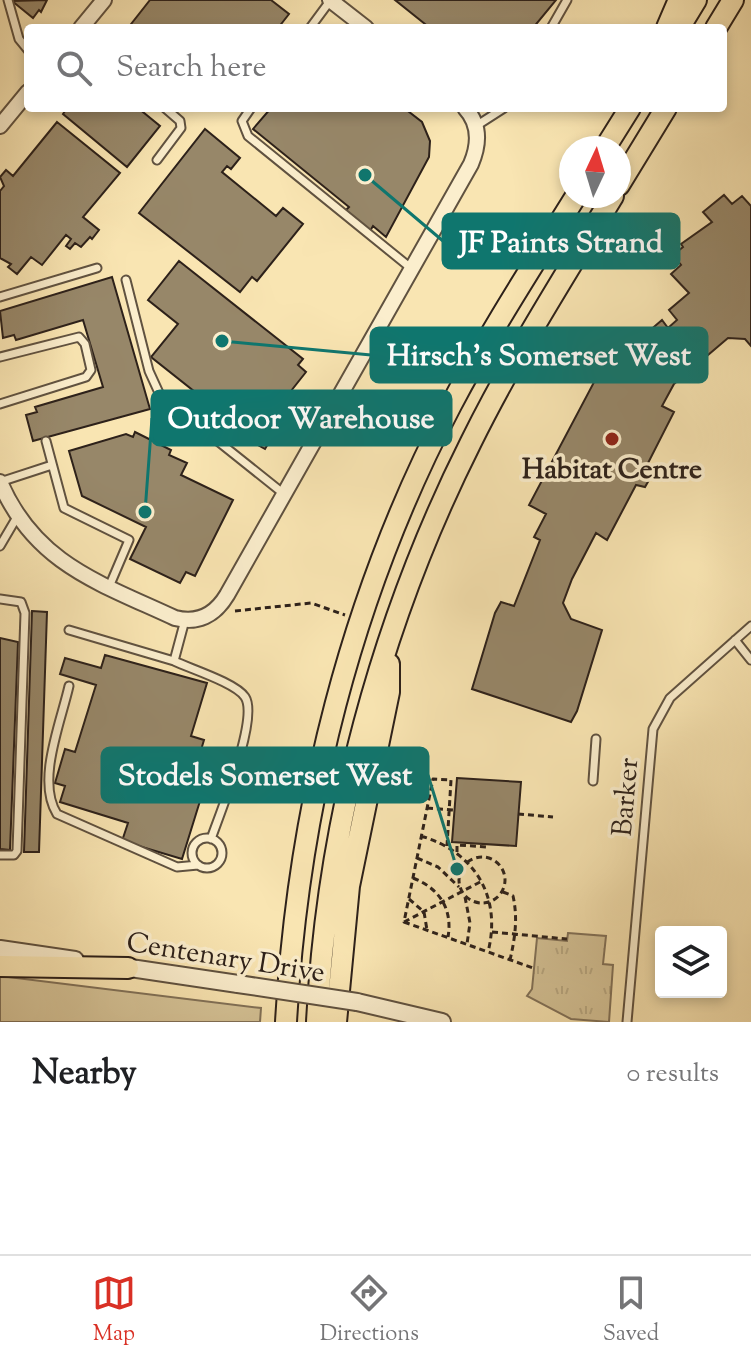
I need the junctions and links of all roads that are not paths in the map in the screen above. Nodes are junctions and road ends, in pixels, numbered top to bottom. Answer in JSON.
{"nodes":[{"id":1,"x":8,"y":0,"type":"edge"},
{"id":2,"x":104,"y":0,"type":"edge"},
{"id":3,"x":330,"y":0,"type":"edge"},
{"id":4,"x":567,"y":0,"type":"edge"},
{"id":5,"x":681,"y":0,"type":"edge"},
{"id":6,"x":696,"y":0,"type":"edge"},
{"id":7,"x":733,"y":0,"type":"edge"},
{"id":8,"x":84,"y":24,"type":"edge"},
{"id":9,"x":313,"y":24,"type":"edge"},
{"id":10,"x":361,"y":24,"type":"edge"},
{"id":11,"x":553,"y":24,"type":"edge"},
{"id":12,"x":671,"y":24,"type":"edge"},
{"id":13,"x":681,"y":24,"type":"edge"},
{"id":14,"x":718,"y":24,"type":"edge"},
{"id":15,"x":24,"y":45,"type":"edge"},
{"id":16,"x":24,"y":97,"type":"edge"},
{"id":17,"x":170,"y":112,"type":"edge"},
{"id":18,"x":248,"y":112,"type":"edge"},
{"id":19,"x":467,"y":112,"type":"edge"},
{"id":20,"x":498,"y":112,"type":"edge"},
{"id":21,"x":628,"y":112,"type":"edge"},
{"id":22,"x":664,"y":112,"type":"edge"},
{"id":23,"x":0,"y":126,"type":"edge"},
{"id":24,"x":476,"y":126,"type":"junction"},
{"id":25,"x":612,"y":136,"type":"edge"},
{"id":26,"x":157,"y":160,"type":"dead end"},
{"id":27,"x":631,"y":165,"type":"edge"},
{"id":28,"x":569,"y":208,"type":"edge"},
{"id":29,"x":606,"y":208,"type":"edge"},
{"id":30,"x":97,"y":268,"type":"dead end"},
{"id":31,"x":412,"y":269,"type":"junction"},
{"id":32,"x":126,"y":280,"type":"dead end"},
{"id":33,"x":0,"y":297,"type":"edge"},
{"id":34,"x":0,"y":357,"type":"edge"},
{"id":35,"x":0,"y":404,"type":"edge"},
{"id":36,"x":46,"y":441,"type":"dead end"},
{"id":37,"x":52,"y":465,"type":"junction"},
{"id":38,"x":0,"y":482,"type":"edge"},
{"id":39,"x":284,"y":494,"type":"junction"},
{"id":40,"x":17,"y":517,"type":"junction"},
{"id":41,"x":0,"y":546,"type":"edge"},
{"id":42,"x":109,"y":587,"type":"junction"},
{"id":43,"x":0,"y":599,"type":"edge"},
{"id":44,"x":185,"y":620,"type":"junction"},
{"id":45,"x":751,"y":626,"type":"edge"},
{"id":46,"x":69,"y":630,"type":"dead end"},
{"id":47,"x":735,"y":640,"type":"junction"},
{"id":48,"x":388,"y":644,"type":"junction"},
{"id":49,"x":751,"y":660,"type":"edge"},
{"id":50,"x":174,"y":661,"type":"junction"},
{"id":51,"x":69,"y":686,"type":"dead end"},
{"id":52,"x":596,"y":739,"type":"dead end"},
{"id":53,"x":593,"y":781,"type":"dead end"},
{"id":54,"x":211,"y":839,"type":"junction"},
{"id":55,"x":0,"y":855,"type":"edge"},
{"id":56,"x":198,"y":865,"type":"junction"},
{"id":57,"x":0,"y":949,"type":"edge"},
{"id":58,"x":289,"y":964,"type":"junction"},
{"id":59,"x":0,"y":966,"type":"edge"},
{"id":60,"x":128,"y":968,"type":"junction"},
{"id":61,"x":630,"y":1019,"type":"edge"},
{"id":62,"x":274,"y":1022,"type":"edge"},
{"id":63,"x":286,"y":1022,"type":"edge"},
{"id":64,"x":317,"y":1022,"type":"edge"},
{"id":65,"x":336,"y":1022,"type":"edge"},
{"id":66,"x":442,"y":1022,"type":"edge"}],
"edges":[{"from":1,"to":15,"type":"lane"},
{"from":2,"to":8,"type":"street"},
{"from":3,"to":9,"type":"lane"},
{"from":3,"to":10,"type":"street"},
{"from":4,"to":11,"type":"lane"},
{"from":5,"to":12,"type":"highway"},
{"from":6,"to":13,"type":"main road"},
{"from":7,"to":14,"type":"main road"},
{"from":16,"to":23,"type":"street"},
{"from":17,"to":26,"type":"lane"},
{"from":18,"to":31,"type":"lane"},
{"from":19,"to":24,"type":"street"},
{"from":20,"to":24,"type":"lane"},
{"from":21,"to":25,"type":"main road"},
{"from":22,"to":27,"type":"main road"},
{"from":24,"to":31,"type":"street"},
{"from":28,"to":58,"type":"main road"},
{"from":29,"to":48,"type":"main road"},
{"from":30,"to":33,"type":"lane"},
{"from":31,"to":39,"type":"street"},
{"from":32,"to":39,"type":"lane"},
{"from":34,"to":35,"type":"lane"},
{"from":36,"to":37,"type":"lane"},
{"from":37,"to":38,"type":"lane"},
{"from":37,"to":42,"type":"lane"},
{"from":38,"to":40,"type":"street"},
{"from":39,"to":44,"type":"street"},
{"from":40,"to":41,"type":"lane"},
{"from":40,"to":42,"type":"street"},
{"from":42,"to":44,"type":"street"},
{"from":43,"to":55,"type":"lane"},
{"from":44,"to":50,"type":"lane"},
{"from":45,"to":47,"type":"lane","name":"Barker"},
{"from":46,"to":50,"type":"lane"},
{"from":47,"to":49,"type":"lane"},
{"from":47,"to":61,"type":"lane","name":"Barker"},
{"from":48,"to":64,"type":"main road"},
{"from":48,"to":65,"type":"main road"},
{"from":50,"to":54,"type":"lane"},
{"from":51,"to":56,"type":"lane"},
{"from":52,"to":53,"type":"lane"},
{"from":54,"to":56,"type":"lane"},
{"from":54,"to":56,"type":"lane"},
{"from":57,"to":60,"type":"street","name":"Centenary Drive"},
{"from":58,"to":62,"type":"main road"},
{"from":58,"to":63,"type":"main road"},
{"from":59,"to":60,"type":"main road"},
{"from":60,"to":66,"type":"street","name":"Centenary Drive","bridge":true}]}
